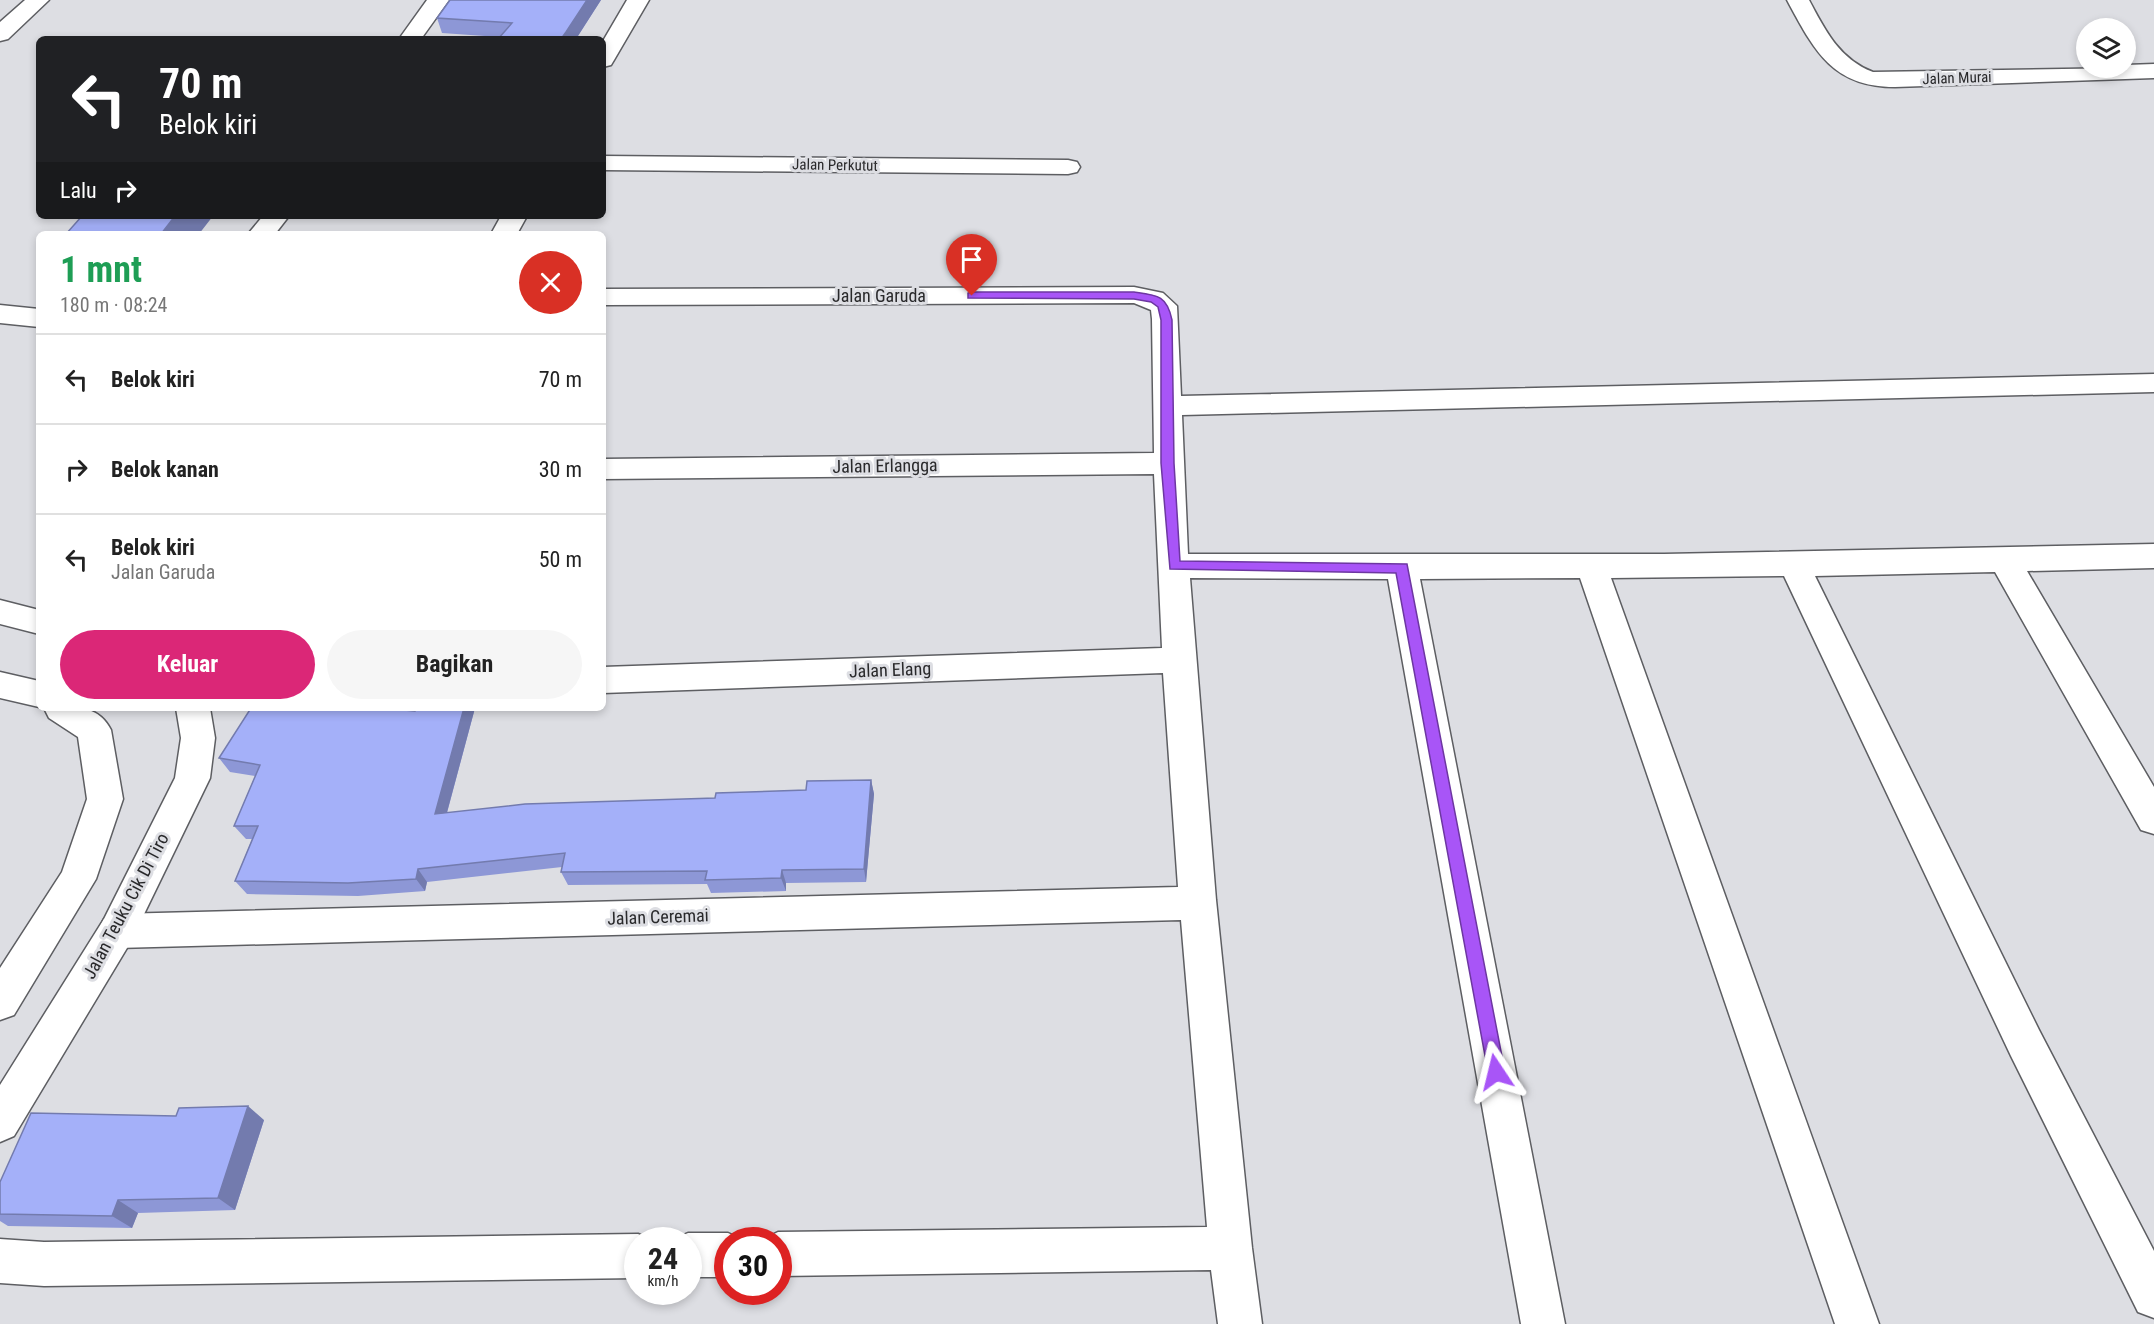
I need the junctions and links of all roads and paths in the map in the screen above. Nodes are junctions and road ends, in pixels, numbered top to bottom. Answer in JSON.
{"nodes":[{"id":1,"x":38,"y":0,"type":"edge"},
{"id":2,"x":438,"y":0,"type":"edge"},
{"id":3,"x":638,"y":0,"type":"edge"},
{"id":4,"x":1798,"y":0,"type":"edge"},
{"id":5,"x":0,"y":34,"type":"edge"},
{"id":6,"x":412,"y":36,"type":"edge"},
{"id":7,"x":606,"y":55,"type":"edge"},
{"id":8,"x":2154,"y":70,"type":"edge"},
{"id":9,"x":606,"y":163,"type":"edge"},
{"id":10,"x":1068,"y":167,"type":"dead end"},
{"id":11,"x":274,"y":219,"type":"edge"},
{"id":12,"x":264,"y":231,"type":"edge"},
{"id":13,"x":606,"y":297,"type":"edge"},
{"id":14,"x":20,"y":316,"type":"edge"},
{"id":15,"x":0,"y":335,"type":"edge"},
{"id":16,"x":2154,"y":383,"type":"edge"},
{"id":17,"x":1166,"y":406,"type":"junction"},
{"id":18,"x":1167,"y":463,"type":"junction"},
{"id":19,"x":606,"y":469,"type":"edge"},
{"id":20,"x":2154,"y":556,"type":"edge"},
{"id":21,"x":2005,"y":561,"type":"junction"},
{"id":22,"x":1794,"y":565,"type":"junction"},
{"id":23,"x":1174,"y":566,"type":"junction"},
{"id":24,"x":1591,"y":566,"type":"junction"},
{"id":25,"x":1402,"y":568,"type":"junction"},
{"id":26,"x":0,"y":612,"type":"edge"},
{"id":27,"x":36,"y":621,"type":"edge"},
{"id":28,"x":1177,"y":660,"type":"junction"},
{"id":29,"x":606,"y":680,"type":"edge"},
{"id":30,"x":0,"y":685,"type":"edge"},
{"id":31,"x":36,"y":693,"type":"edge"},
{"id":32,"x":66,"y":711,"type":"edge"},
{"id":33,"x":194,"y":711,"type":"edge"},
{"id":34,"x":2154,"y":819,"type":"edge"},
{"id":35,"x":1199,"y":903,"type":"junction"},
{"id":36,"x":117,"y":931,"type":"junction"},
{"id":37,"x":0,"y":1002,"type":"edge"},
{"id":38,"x":0,"y":1122,"type":"edge"},
{"id":39,"x":1230,"y":1248,"type":"junction"},
{"id":40,"x":792,"y":1254,"type":"edge"},
{"id":41,"x":624,"y":1256,"type":"edge"},
{"id":42,"x":0,"y":1261,"type":"edge"},
{"id":43,"x":2154,"y":1296,"type":"edge"},
{"id":44,"x":1240,"y":1324,"type":"edge"},
{"id":45,"x":1543,"y":1324,"type":"edge"},
{"id":46,"x":1857,"y":1324,"type":"edge"}],
"edges":[{"from":1,"to":5,"type":"street"},
{"from":2,"to":6,"type":"street"},
{"from":3,"to":7,"type":"street"},
{"from":4,"to":8,"type":"street","name":"Jalan Murai"},
{"from":9,"to":10,"type":"street","name":"Jalan Perkutut"},
{"from":11,"to":12,"type":"street"},
{"from":13,"to":17,"type":"street","name":"Jalan Garuda"},
{"from":14,"to":15,"type":"street"},
{"from":16,"to":17,"type":"street"},
{"from":17,"to":18,"type":"street"},
{"from":18,"to":19,"type":"street","name":"Jalan Erlangga"},
{"from":18,"to":23,"type":"street"},
{"from":20,"to":21,"type":"street"},
{"from":21,"to":22,"type":"street"},
{"from":21,"to":34,"type":"street"},
{"from":22,"to":24,"type":"street"},
{"from":22,"to":43,"type":"street"},
{"from":23,"to":25,"type":"street"},
{"from":23,"to":28,"type":"street"},
{"from":24,"to":25,"type":"street"},
{"from":24,"to":46,"type":"street"},
{"from":25,"to":45,"type":"street"},
{"from":26,"to":27,"type":"street"},
{"from":28,"to":29,"type":"street","name":"Jalan Elang"},
{"from":28,"to":35,"type":"street"},
{"from":30,"to":31,"type":"street"},
{"from":32,"to":37,"type":"street"},
{"from":33,"to":36,"type":"street","name":"Jalan Teuku Cik Di Tiro"},
{"from":35,"to":36,"type":"street","name":"Jalan Ceremai"},
{"from":35,"to":39,"type":"street"},
{"from":36,"to":38,"type":"street","name":"Jalan Teuku Cik Di Tiro"},
{"from":39,"to":40,"type":"street"},
{"from":39,"to":44,"type":"street"},
{"from":41,"to":42,"type":"street"}]}
